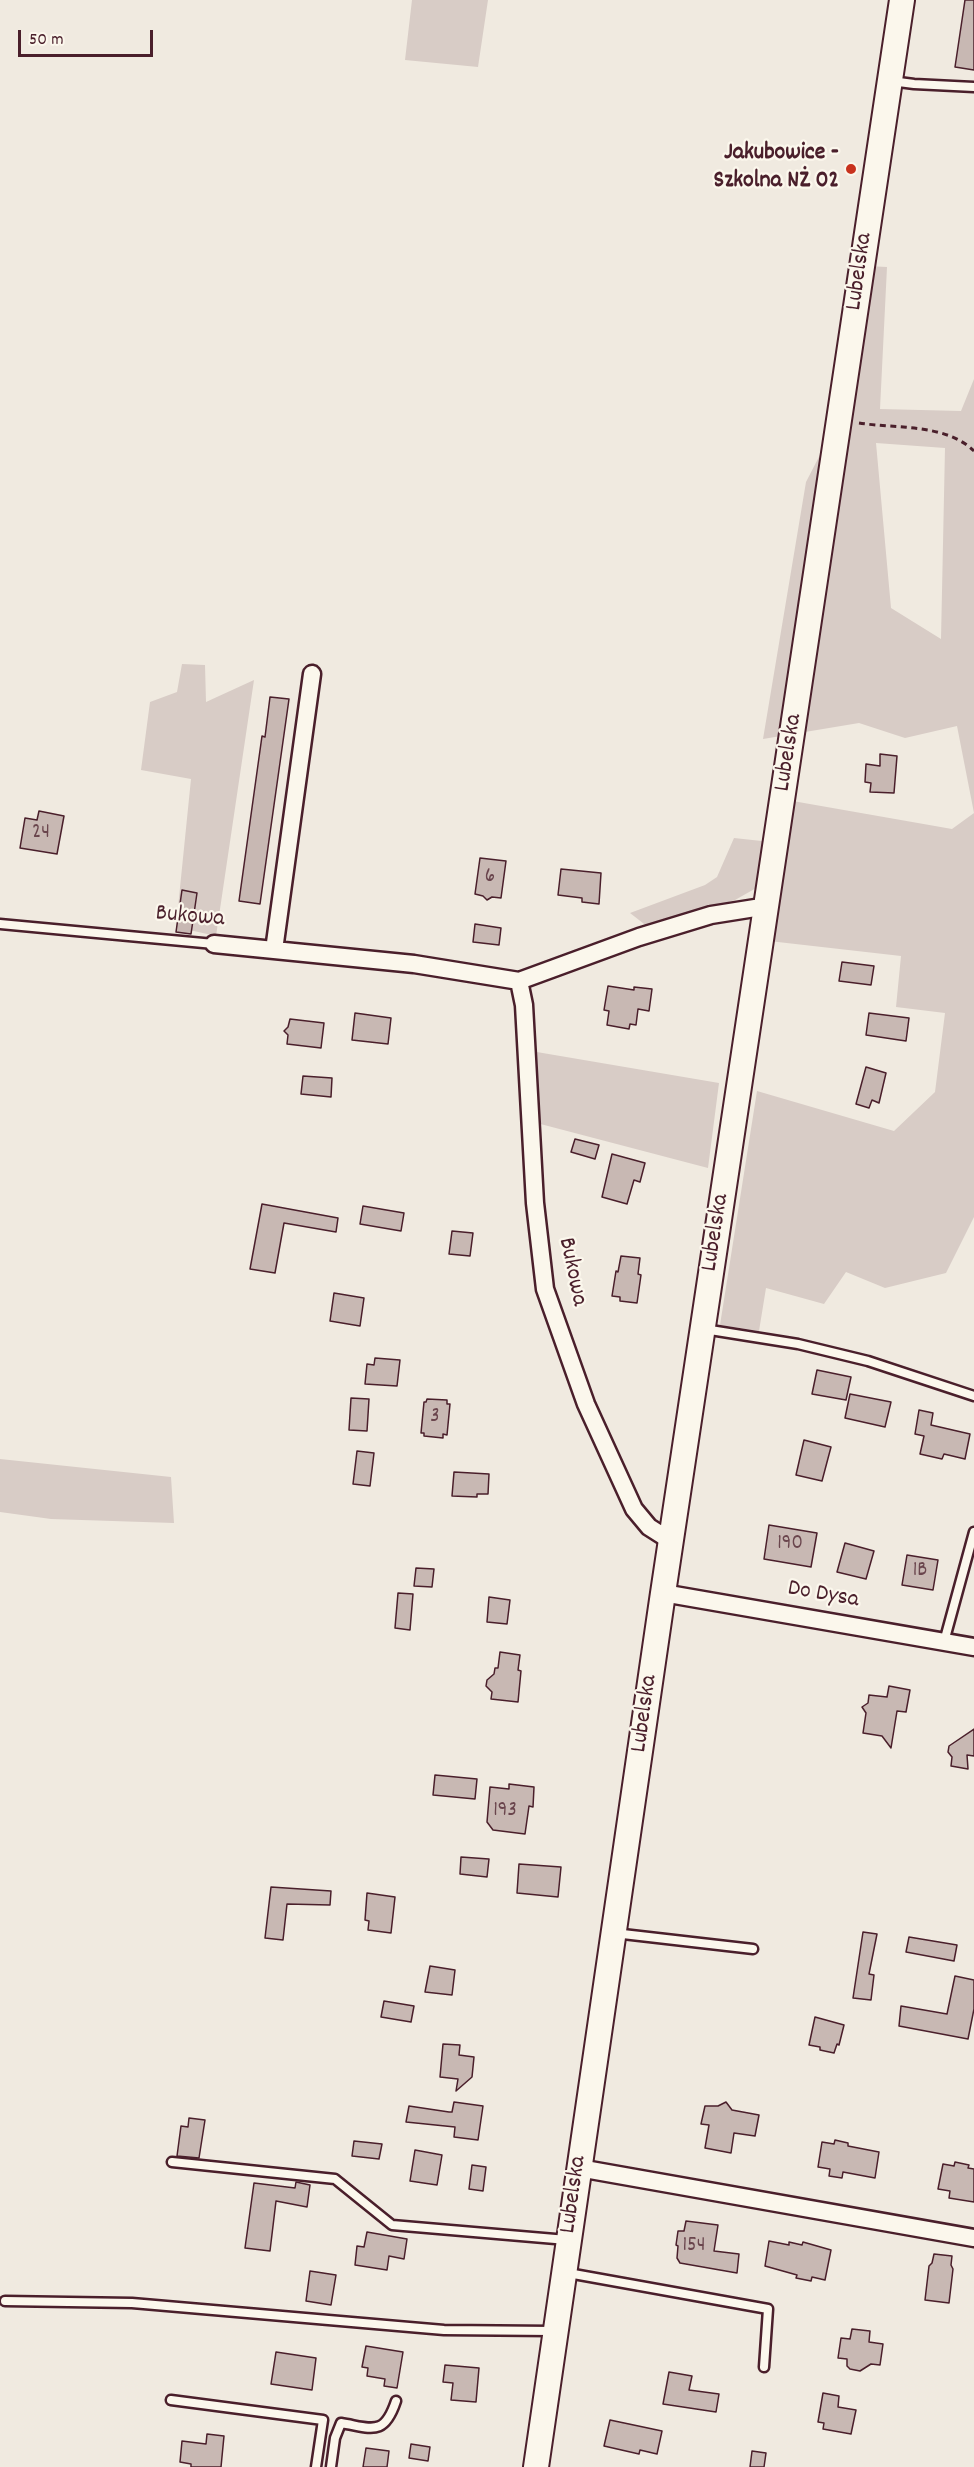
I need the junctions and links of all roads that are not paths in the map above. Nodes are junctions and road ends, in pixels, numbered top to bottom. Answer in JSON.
{"nodes":[{"id":1,"x":902,"y":0,"type":"edge"},
{"id":2,"x":890,"y":80,"type":"junction"},
{"id":3,"x":974,"y":87,"type":"edge"},
{"id":4,"x":312,"y":674,"type":"dead end"},
{"id":5,"x":766,"y":908,"type":"junction"},
{"id":6,"x":0,"y":924,"type":"edge"},
{"id":7,"x":214,"y":944,"type":"joint"},
{"id":8,"x":274,"y":950,"type":"junction"},
{"id":9,"x":519,"y":981,"type":"junction"},
{"id":10,"x":702,"y":1329,"type":"junction"},
{"id":11,"x":974,"y":1396,"type":"edge"},
{"id":12,"x":974,"y":1532,"type":"edge"},
{"id":13,"x":671,"y":1541,"type":"junction"},
{"id":14,"x":663,"y":1593,"type":"junction"},
{"id":15,"x":944,"y":1642,"type":"junction"},
{"id":16,"x":974,"y":1647,"type":"edge"},
{"id":17,"x":614,"y":1933,"type":"junction"},
{"id":18,"x":753,"y":1949,"type":"dead end"},
{"id":19,"x":172,"y":2162,"type":"dead end"},
{"id":20,"x":579,"y":2168,"type":"junction"},
{"id":21,"x":974,"y":2238,"type":"edge"},
{"id":22,"x":569,"y":2241,"type":"junction"},
{"id":23,"x":564,"y":2272,"type":"junction"},
{"id":24,"x":5,"y":2301,"type":"dead end"},
{"id":25,"x":556,"y":2331,"type":"junction"},
{"id":26,"x":764,"y":2367,"type":"dead end"},
{"id":27,"x":171,"y":2400,"type":"dead end"},
{"id":28,"x":396,"y":2401,"type":"dead end"},
{"id":29,"x":316,"y":2467,"type":"edge"},
{"id":30,"x":331,"y":2467,"type":"edge"},
{"id":31,"x":538,"y":2467,"type":"edge"}],
"edges":[{"from":1,"to":2,"type":"street","name":"Lubelska"},
{"from":2,"to":3,"type":"lane"},
{"from":2,"to":5,"type":"street","name":"Lubelska"},
{"from":4,"to":8,"type":"street"},
{"from":5,"to":9,"type":"street","name":"Bukowa"},
{"from":5,"to":10,"type":"street","name":"Lubelska"},
{"from":6,"to":7,"type":"lane","name":"Bukowa"},
{"from":7,"to":8,"type":"street","name":"Bukowa"},
{"from":8,"to":9,"type":"street","name":"Bukowa"},
{"from":9,"to":13,"type":"street","name":"Bukowa"},
{"from":10,"to":11,"type":"lane"},
{"from":10,"to":13,"type":"street","name":"Lubelska"},
{"from":12,"to":15,"type":"lane"},
{"from":13,"to":14,"type":"street","name":"Lubelska"},
{"from":14,"to":15,"type":"street","name":"Do Dysa"},
{"from":14,"to":17,"type":"street","name":"Lubelska"},
{"from":15,"to":16,"type":"street","name":"Do Dysa"},
{"from":17,"to":18,"type":"lane"},
{"from":17,"to":20,"type":"street","name":"Lubelska"},
{"from":19,"to":22,"type":"lane"},
{"from":20,"to":21,"type":"street"},
{"from":20,"to":22,"type":"street","name":"Lubelska"},
{"from":22,"to":23,"type":"street","name":"Lubelska"},
{"from":23,"to":25,"type":"street","name":"Lubelska"},
{"from":23,"to":26,"type":"lane"},
{"from":24,"to":25,"type":"lane"},
{"from":25,"to":31,"type":"street","name":"Lubelska"},
{"from":27,"to":29,"type":"lane"},
{"from":28,"to":30,"type":"lane"}]}
